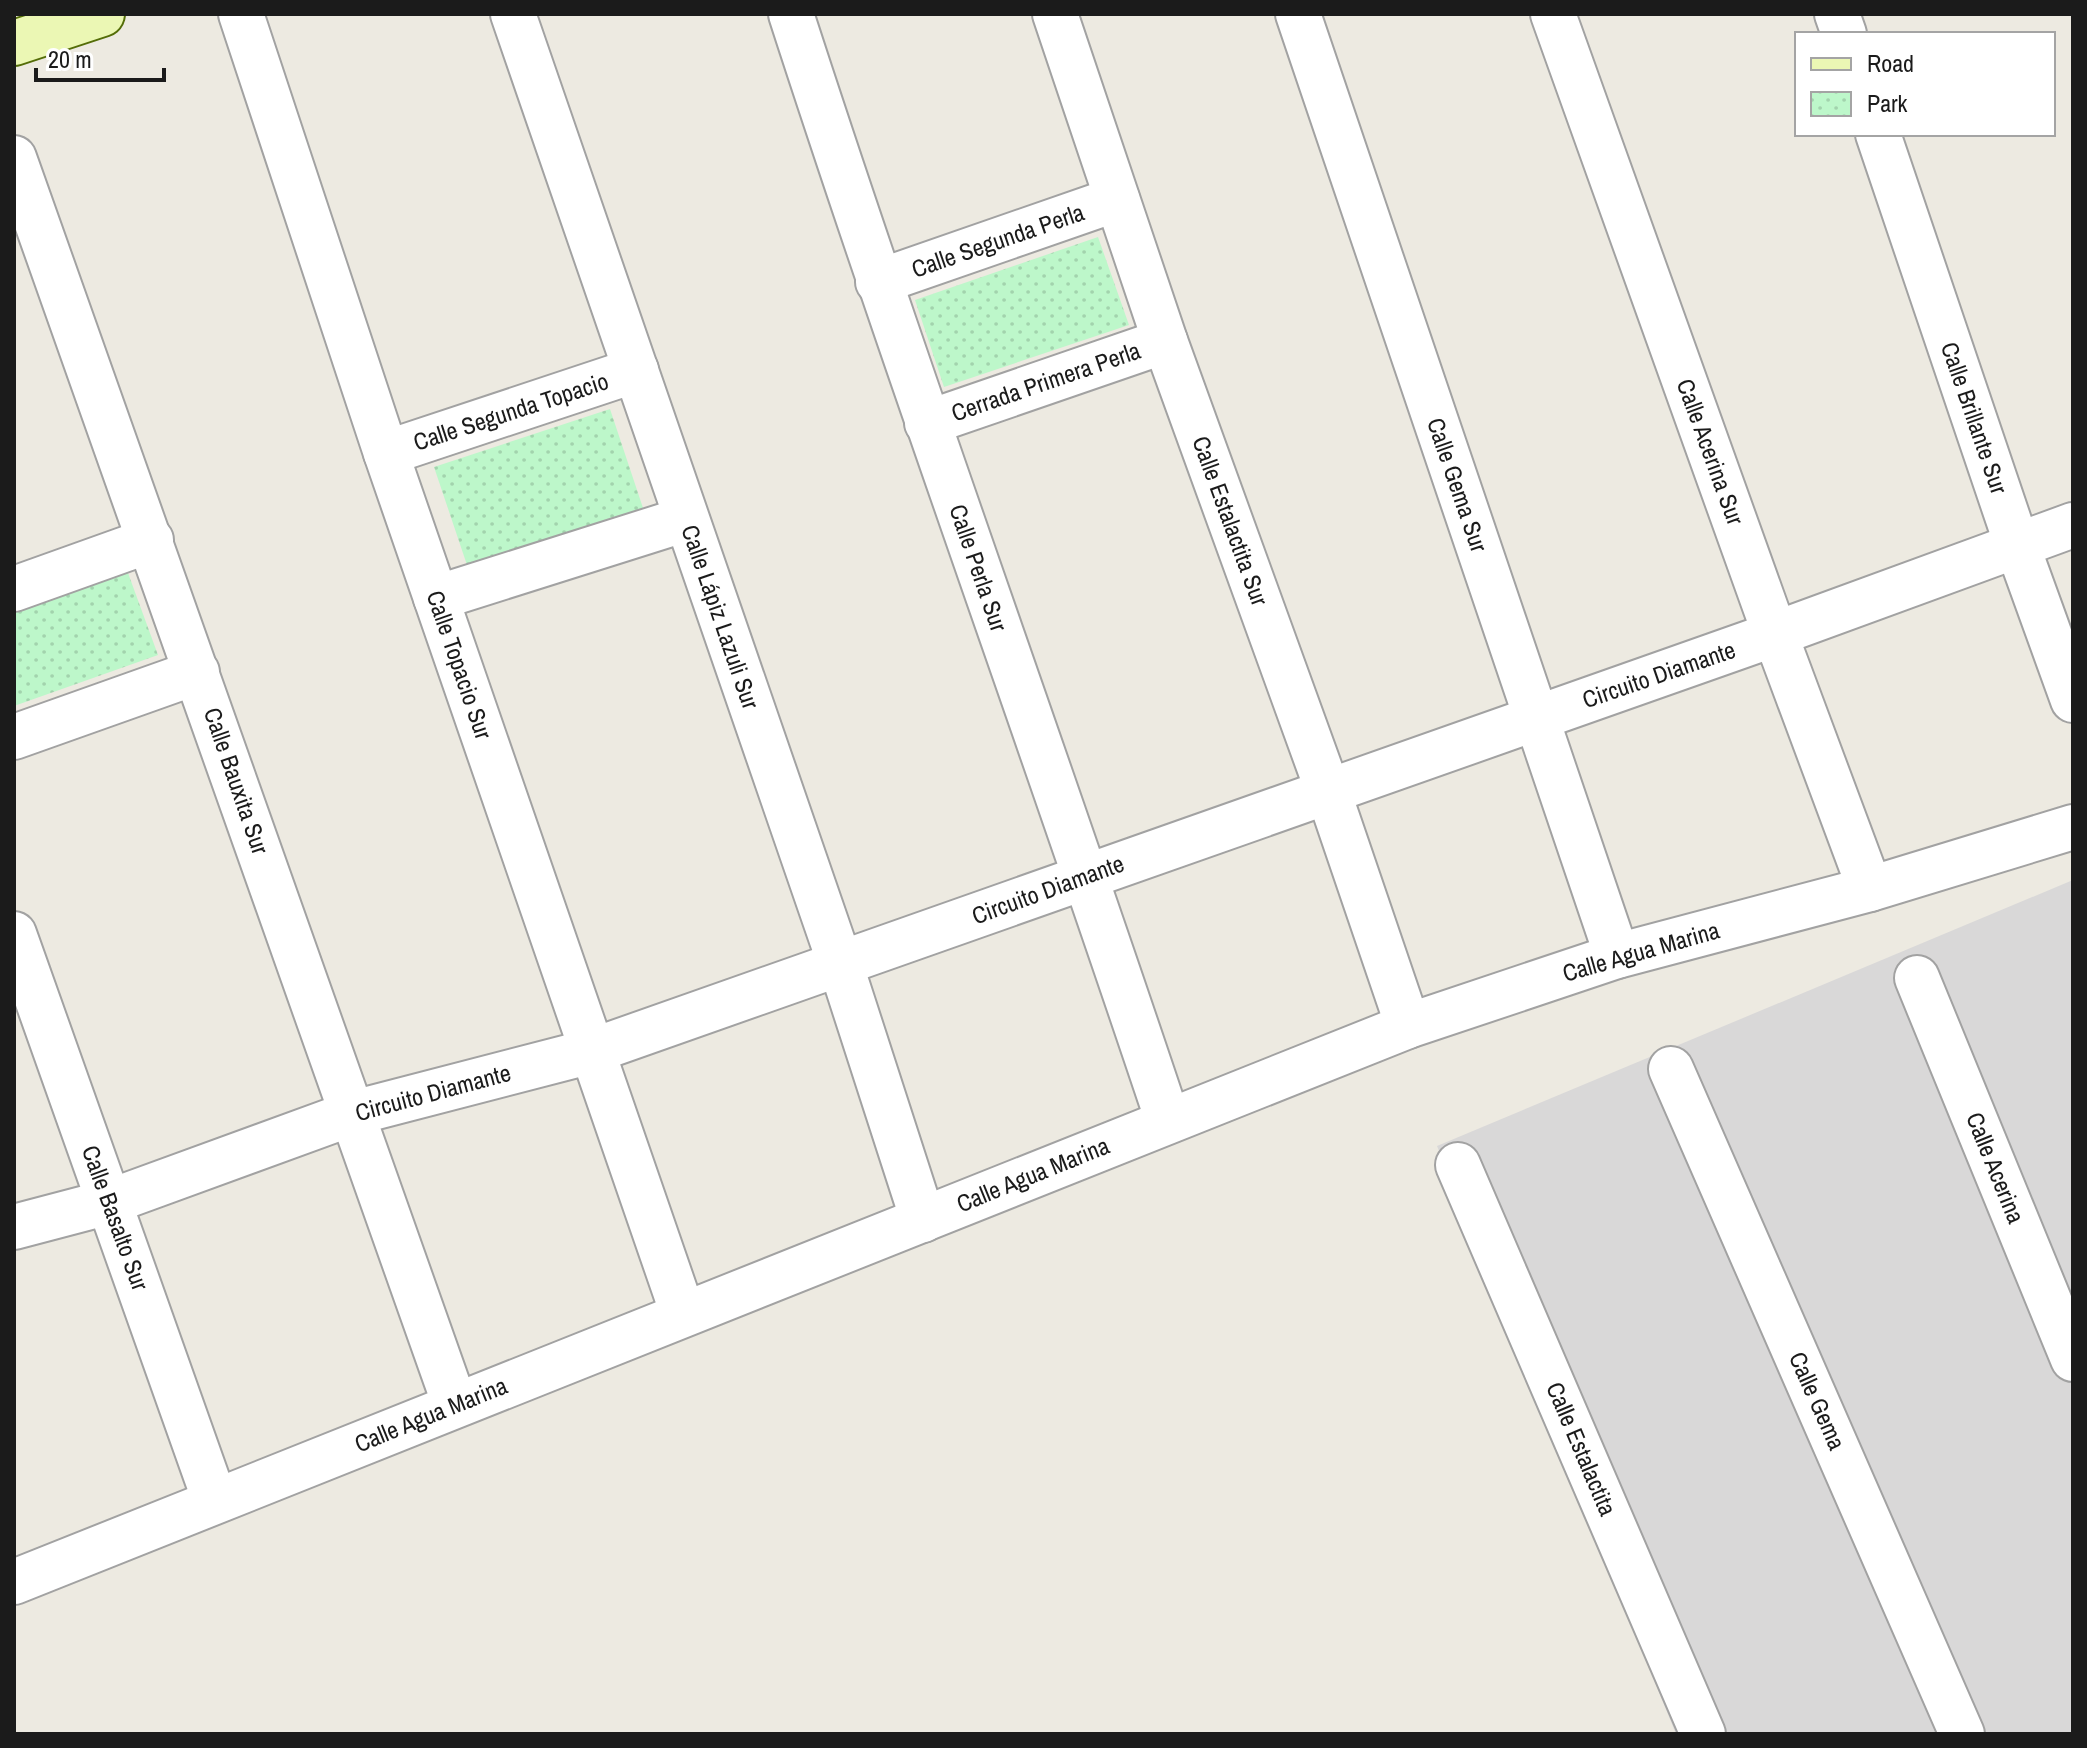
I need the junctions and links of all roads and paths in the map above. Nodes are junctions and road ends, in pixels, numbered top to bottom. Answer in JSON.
{"nodes":[{"id":1,"x":102,"y":14,"type":"edge"},
{"id":2,"x":241,"y":14,"type":"edge"},
{"id":3,"x":513,"y":14,"type":"edge"},
{"id":4,"x":791,"y":14,"type":"edge"},
{"id":5,"x":1055,"y":14,"type":"edge"},
{"id":6,"x":1298,"y":14,"type":"edge"},
{"id":7,"x":1553,"y":14,"type":"edge"},
{"id":8,"x":14,"y":43,"type":"edge"},
{"id":9,"x":1879,"y":136,"type":"edge"},
{"id":10,"x":14,"y":158,"type":"edge"},
{"id":11,"x":1117,"y":199,"type":"junction"},
{"id":12,"x":878,"y":282,"type":"junction"},
{"id":13,"x":1165,"y":341,"type":"junction"},
{"id":14,"x":636,"y":370,"type":"junction"},
{"id":15,"x":927,"y":423,"type":"junction"},
{"id":16,"x":386,"y":453,"type":"junction"},
{"id":17,"x":686,"y":519,"type":"junction"},
{"id":18,"x":2073,"y":525,"type":"edge"},
{"id":19,"x":151,"y":540,"type":"junction"},
{"id":20,"x":2017,"y":545,"type":"junction"},
{"id":21,"x":14,"y":589,"type":"edge"},
{"id":22,"x":436,"y":598,"type":"junction"},
{"id":23,"x":1775,"y":634,"type":"junction"},
{"id":24,"x":197,"y":672,"type":"junction"},
{"id":25,"x":2073,"y":700,"type":"edge"},
{"id":26,"x":1536,"y":718,"type":"junction"},
{"id":27,"x":14,"y":737,"type":"edge"},
{"id":28,"x":1328,"y":791,"type":"junction"},
{"id":29,"x":2073,"y":827,"type":"edge"},
{"id":30,"x":1086,"y":876,"type":"junction"},
{"id":31,"x":1870,"y":889,"type":"junction"},
{"id":32,"x":14,"y":934,"type":"edge"},
{"id":33,"x":1617,"y":956,"type":"junction"},
{"id":34,"x":840,"y":963,"type":"junction"},
{"id":35,"x":1917,"y":978,"type":"dead end"},
{"id":36,"x":1408,"y":1026,"type":"junction"},
{"id":37,"x":592,"y":1051,"type":"junction"},
{"id":38,"x":1671,"y":1069,"type":"dead end"},
{"id":39,"x":353,"y":1113,"type":"junction"},
{"id":40,"x":1168,"y":1121,"type":"junction"},
{"id":41,"x":1458,"y":1165,"type":"dead end"},
{"id":42,"x":109,"y":1202,"type":"junction"},
{"id":43,"x":923,"y":1220,"type":"junction"},
{"id":44,"x":14,"y":1227,"type":"edge"},
{"id":45,"x":683,"y":1314,"type":"junction"},
{"id":46,"x":2073,"y":1359,"type":"edge"},
{"id":47,"x":455,"y":1405,"type":"junction"},
{"id":48,"x":215,"y":1501,"type":"junction"},
{"id":49,"x":14,"y":1582,"type":"edge"},
{"id":50,"x":1703,"y":1734,"type":"edge"},
{"id":51,"x":1962,"y":1734,"type":"edge"}],
"edges":[{"from":1,"to":8,"type":"street"},
{"from":2,"to":16,"type":"street","name":"Calle Topacio Sur"},
{"from":3,"to":14,"type":"street","name":"Calle Lápiz Lazuli Sur"},
{"from":4,"to":12,"type":"street","name":"Calle Perla Sur"},
{"from":5,"to":11,"type":"street","name":"Calle Estalactita Sur"},
{"from":6,"to":26,"type":"street","name":"Calle Gema Sur"},
{"from":7,"to":23,"type":"street","name":"Calle Acerina Sur"},
{"from":9,"to":20,"type":"street","name":"Calle Brillante Sur"},
{"from":10,"to":19,"type":"street","name":"Calle Bauxita Sur"},
{"from":11,"to":12,"type":"street","name":"Calle Segunda Perla"},
{"from":11,"to":13,"type":"street","name":"Calle Estalactita Sur"},
{"from":12,"to":15,"type":"street","name":"Calle Perla Sur"},
{"from":13,"to":15,"type":"street","name":"Cerrada Primera Perla"},
{"from":13,"to":28,"type":"street","name":"Calle Estalactita Sur"},
{"from":14,"to":16,"type":"street","name":"Calle Segunda Topacio"},
{"from":14,"to":17,"type":"street","name":"Calle Lápiz Lazuli Sur"},
{"from":15,"to":30,"type":"street","name":"Calle Perla Sur"},
{"from":16,"to":22,"type":"street","name":"Calle Topacio Sur"},
{"from":17,"to":22,"type":"street"},
{"from":17,"to":34,"type":"street","name":"Calle Lápiz Lazuli Sur"},
{"from":18,"to":20,"type":"street","name":"Circuito Diamante"},
{"from":19,"to":21,"type":"street"},
{"from":19,"to":24,"type":"street","name":"Calle Bauxita Sur"},
{"from":20,"to":23,"type":"street","name":"Circuito Diamante"},
{"from":20,"to":25,"type":"street","name":"Calle Brillante Sur"},
{"from":22,"to":37,"type":"street","name":"Calle Topacio Sur"},
{"from":23,"to":26,"type":"street","name":"Circuito Diamante"},
{"from":23,"to":31,"type":"street","name":"Calle Acerina Sur"},
{"from":24,"to":27,"type":"street"},
{"from":24,"to":39,"type":"street","name":"Calle Bauxita Sur"},
{"from":26,"to":28,"type":"street","name":"Circuito Diamante"},
{"from":26,"to":33,"type":"street","name":"Calle Gema Sur"},
{"from":28,"to":30,"type":"street","name":"Circuito Diamante"},
{"from":28,"to":36,"type":"street","name":"Calle Estalactita Sur"},
{"from":29,"to":31,"type":"street","name":"Calle Agua Marina"},
{"from":30,"to":34,"type":"street","name":"Circuito Diamante"},
{"from":30,"to":40,"type":"street","name":"Calle Perla Sur"},
{"from":31,"to":33,"type":"street","name":"Calle Agua Marina"},
{"from":32,"to":42,"type":"street","name":"Calle Basalto Sur"},
{"from":33,"to":36,"type":"street","name":"Calle Agua Marina"},
{"from":34,"to":37,"type":"street","name":"Circuito Diamante"},
{"from":34,"to":43,"type":"street","name":"Calle Lápiz Lazuli Sur"},
{"from":35,"to":46,"type":"street","name":"Calle Acerina"},
{"from":36,"to":40,"type":"street","name":"Calle Agua Marina"},
{"from":37,"to":39,"type":"street","name":"Circuito Diamante"},
{"from":37,"to":45,"type":"street","name":"Calle Topacio Sur"},
{"from":38,"to":51,"type":"street","name":"Calle Gema"},
{"from":39,"to":42,"type":"street","name":"Circuito Diamante"},
{"from":39,"to":47,"type":"street","name":"Calle Bauxita Sur"},
{"from":40,"to":43,"type":"street","name":"Calle Agua Marina"},
{"from":41,"to":50,"type":"street","name":"Calle Estalactita"},
{"from":42,"to":44,"type":"street","name":"Circuito Diamante"},
{"from":42,"to":48,"type":"street","name":"Calle Basalto Sur"},
{"from":43,"to":45,"type":"street","name":"Calle Agua Marina"},
{"from":45,"to":47,"type":"street","name":"Calle Agua Marina"},
{"from":47,"to":48,"type":"street","name":"Calle Agua Marina"},
{"from":48,"to":49,"type":"street","name":"Calle Agua Marina"}]}
